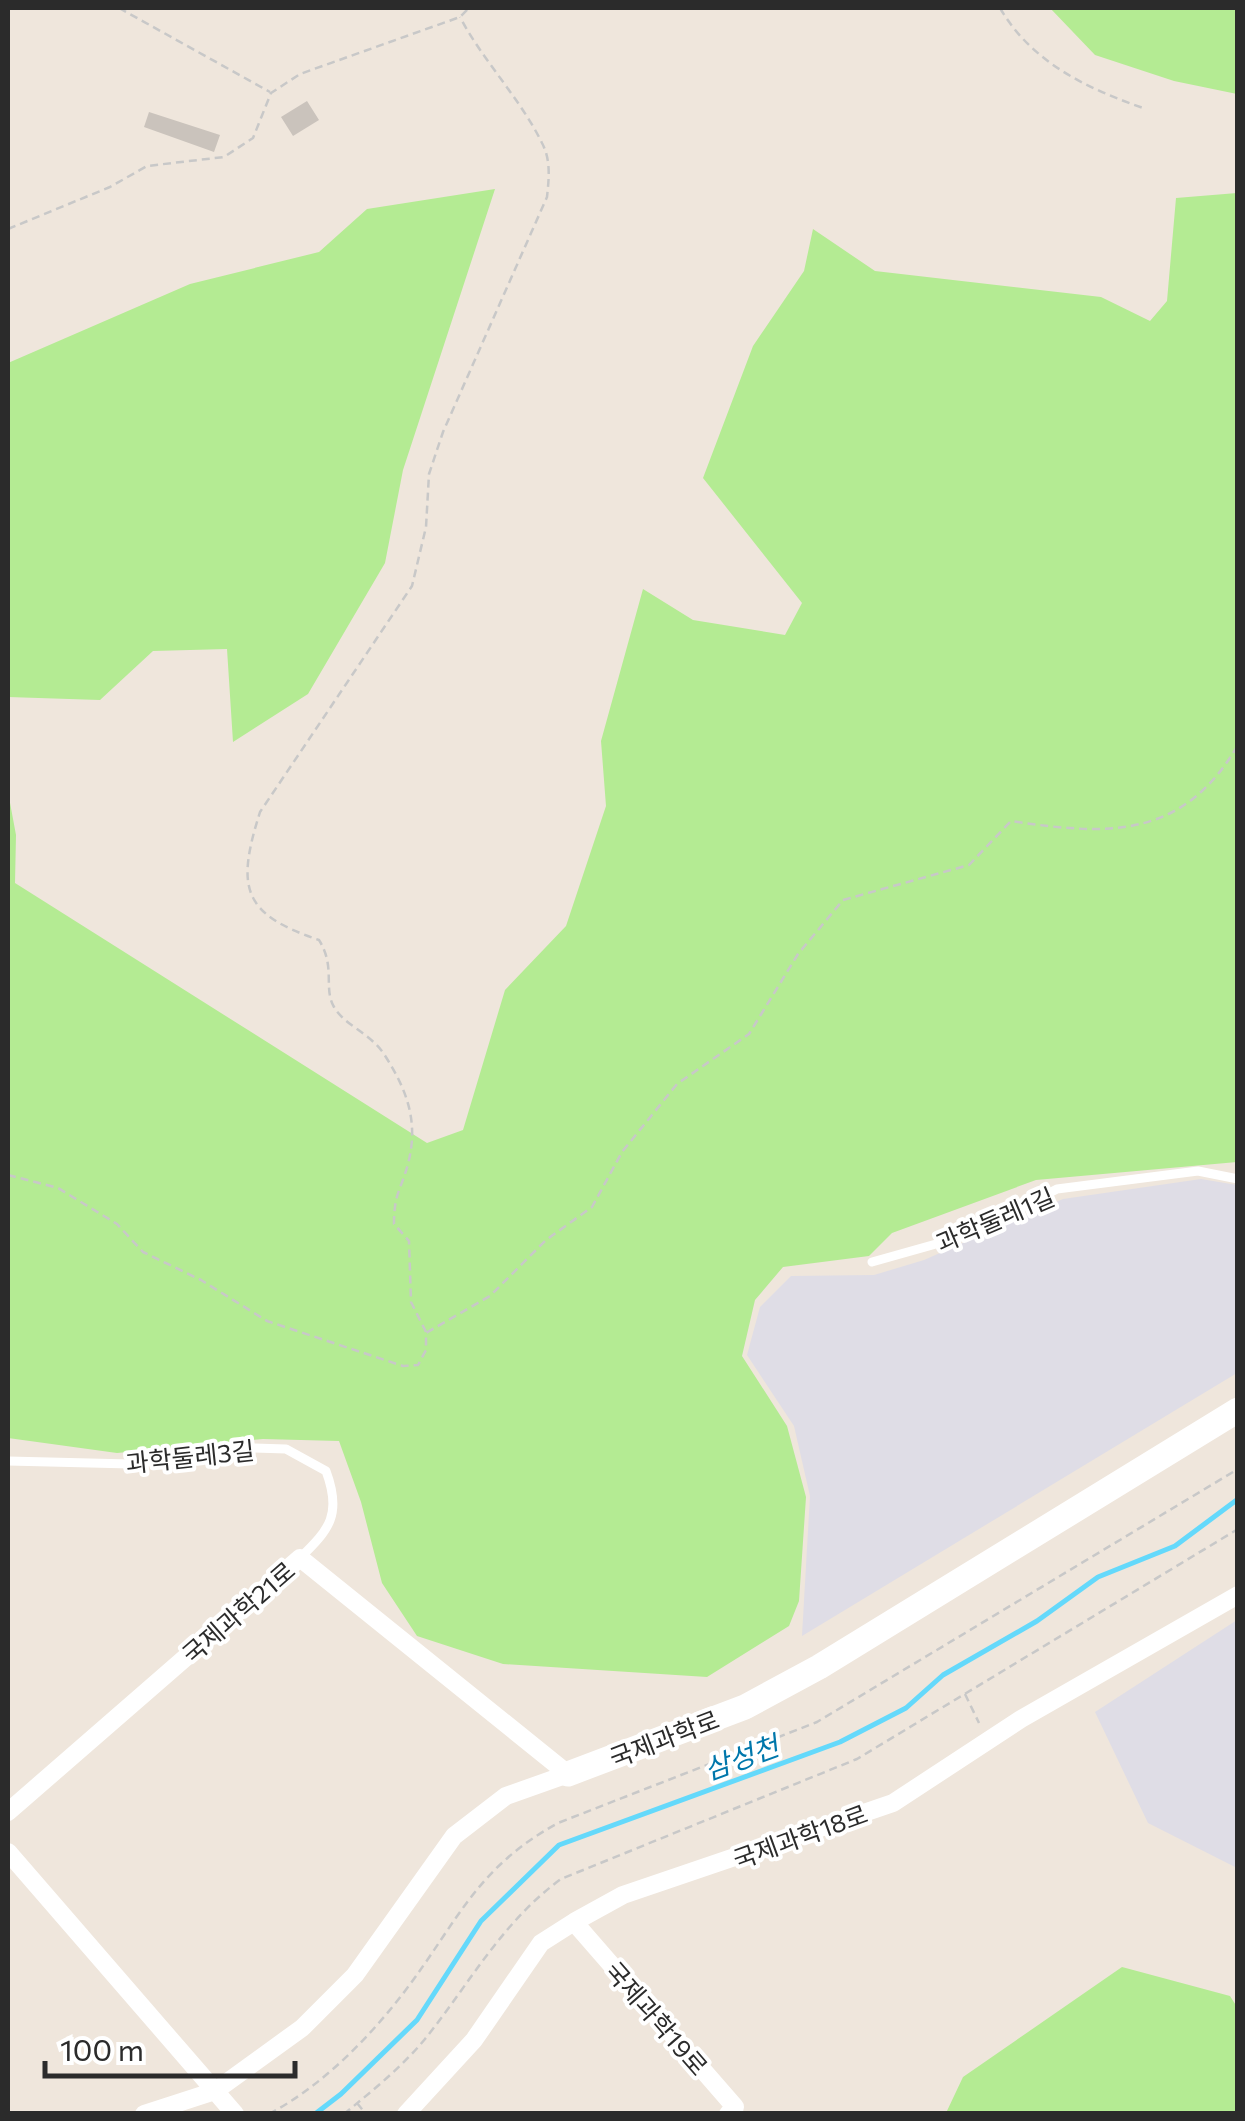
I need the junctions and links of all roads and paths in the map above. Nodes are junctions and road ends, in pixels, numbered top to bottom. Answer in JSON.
{"nodes":[{"id":1,"x":119,"y":8,"type":"edge"},
{"id":2,"x":470,"y":8,"type":"edge"},
{"id":3,"x":1000,"y":8,"type":"edge"},
{"id":4,"x":460,"y":17,"type":"junction"},
{"id":5,"x":271,"y":92,"type":"junction"},
{"id":6,"x":1146,"y":109,"type":"dead end"},
{"id":7,"x":8,"y":229,"type":"edge"},
{"id":8,"x":1238,"y":745,"type":"edge"},
{"id":9,"x":8,"y":1175,"type":"edge"},
{"id":10,"x":1238,"y":1180,"type":"edge"},
{"id":11,"x":872,"y":1262,"type":"dead end"},
{"id":12,"x":426,"y":1333,"type":"junction"},
{"id":13,"x":1238,"y":1410,"type":"edge"},
{"id":14,"x":8,"y":1462,"type":"edge"},
{"id":15,"x":1238,"y":1469,"type":"edge"},
{"id":16,"x":1238,"y":1529,"type":"edge"},
{"id":17,"x":300,"y":1558,"type":"junction"},
{"id":18,"x":1238,"y":1595,"type":"edge"},
{"id":19,"x":964,"y":1693,"type":"junction"},
{"id":20,"x":988,"y":1740,"type":"junction"},
{"id":21,"x":568,"y":1774,"type":"junction"},
{"id":22,"x":8,"y":1812,"type":"edge"},
{"id":23,"x":8,"y":1852,"type":"edge"},
{"id":24,"x":574,"y":1922,"type":"junction"},
{"id":25,"x":215,"y":2092,"type":"junction"},
{"id":26,"x":357,"y":2103,"type":"junction"},
{"id":27,"x":735,"y":2111,"type":"edge"},
{"id":28,"x":144,"y":2114,"type":"edge"},
{"id":29,"x":235,"y":2114,"type":"edge"},
{"id":30,"x":269,"y":2114,"type":"edge"},
{"id":31,"x":344,"y":2114,"type":"edge"},
{"id":32,"x":366,"y":2114,"type":"edge"},
{"id":33,"x":406,"y":2114,"type":"edge"}],
"edges":[{"from":1,"to":5,"type":"path"},
{"from":2,"to":4,"type":"path"},
{"from":3,"to":6,"type":"path"},
{"from":4,"to":5,"type":"path"},
{"from":4,"to":12,"type":"path"},
{"from":5,"to":7,"type":"path"},
{"from":8,"to":12,"type":"path"},
{"from":9,"to":12,"type":"path"},
{"from":10,"to":11,"type":"lane","name":"과학둘레1길"},
{"from":13,"to":21,"type":"street","name":"국제과학로"},
{"from":14,"to":17,"type":"lane","name":"과학둘레3길"},
{"from":15,"to":30,"type":"path"},
{"from":16,"to":19,"type":"path"},
{"from":17,"to":21,"type":"street","name":"국제과학21로"},
{"from":17,"to":22,"type":"street","name":"국제과학21로"},
{"from":18,"to":20,"type":"street","name":"국제과학18로"},
{"from":19,"to":20,"type":"path"},
{"from":19,"to":26,"type":"path"},
{"from":20,"to":24,"type":"street","name":"국제과학18로"},
{"from":21,"to":25,"type":"street","name":"국제과학로"},
{"from":23,"to":25,"type":"street"},
{"from":24,"to":27,"type":"street","name":"국제과학19로"},
{"from":24,"to":33,"type":"street","name":"국제과학18로"},
{"from":25,"to":28,"type":"street","name":"국제과학로"},
{"from":25,"to":29,"type":"street"},
{"from":26,"to":31,"type":"path"},
{"from":26,"to":32,"type":"path"}]}
